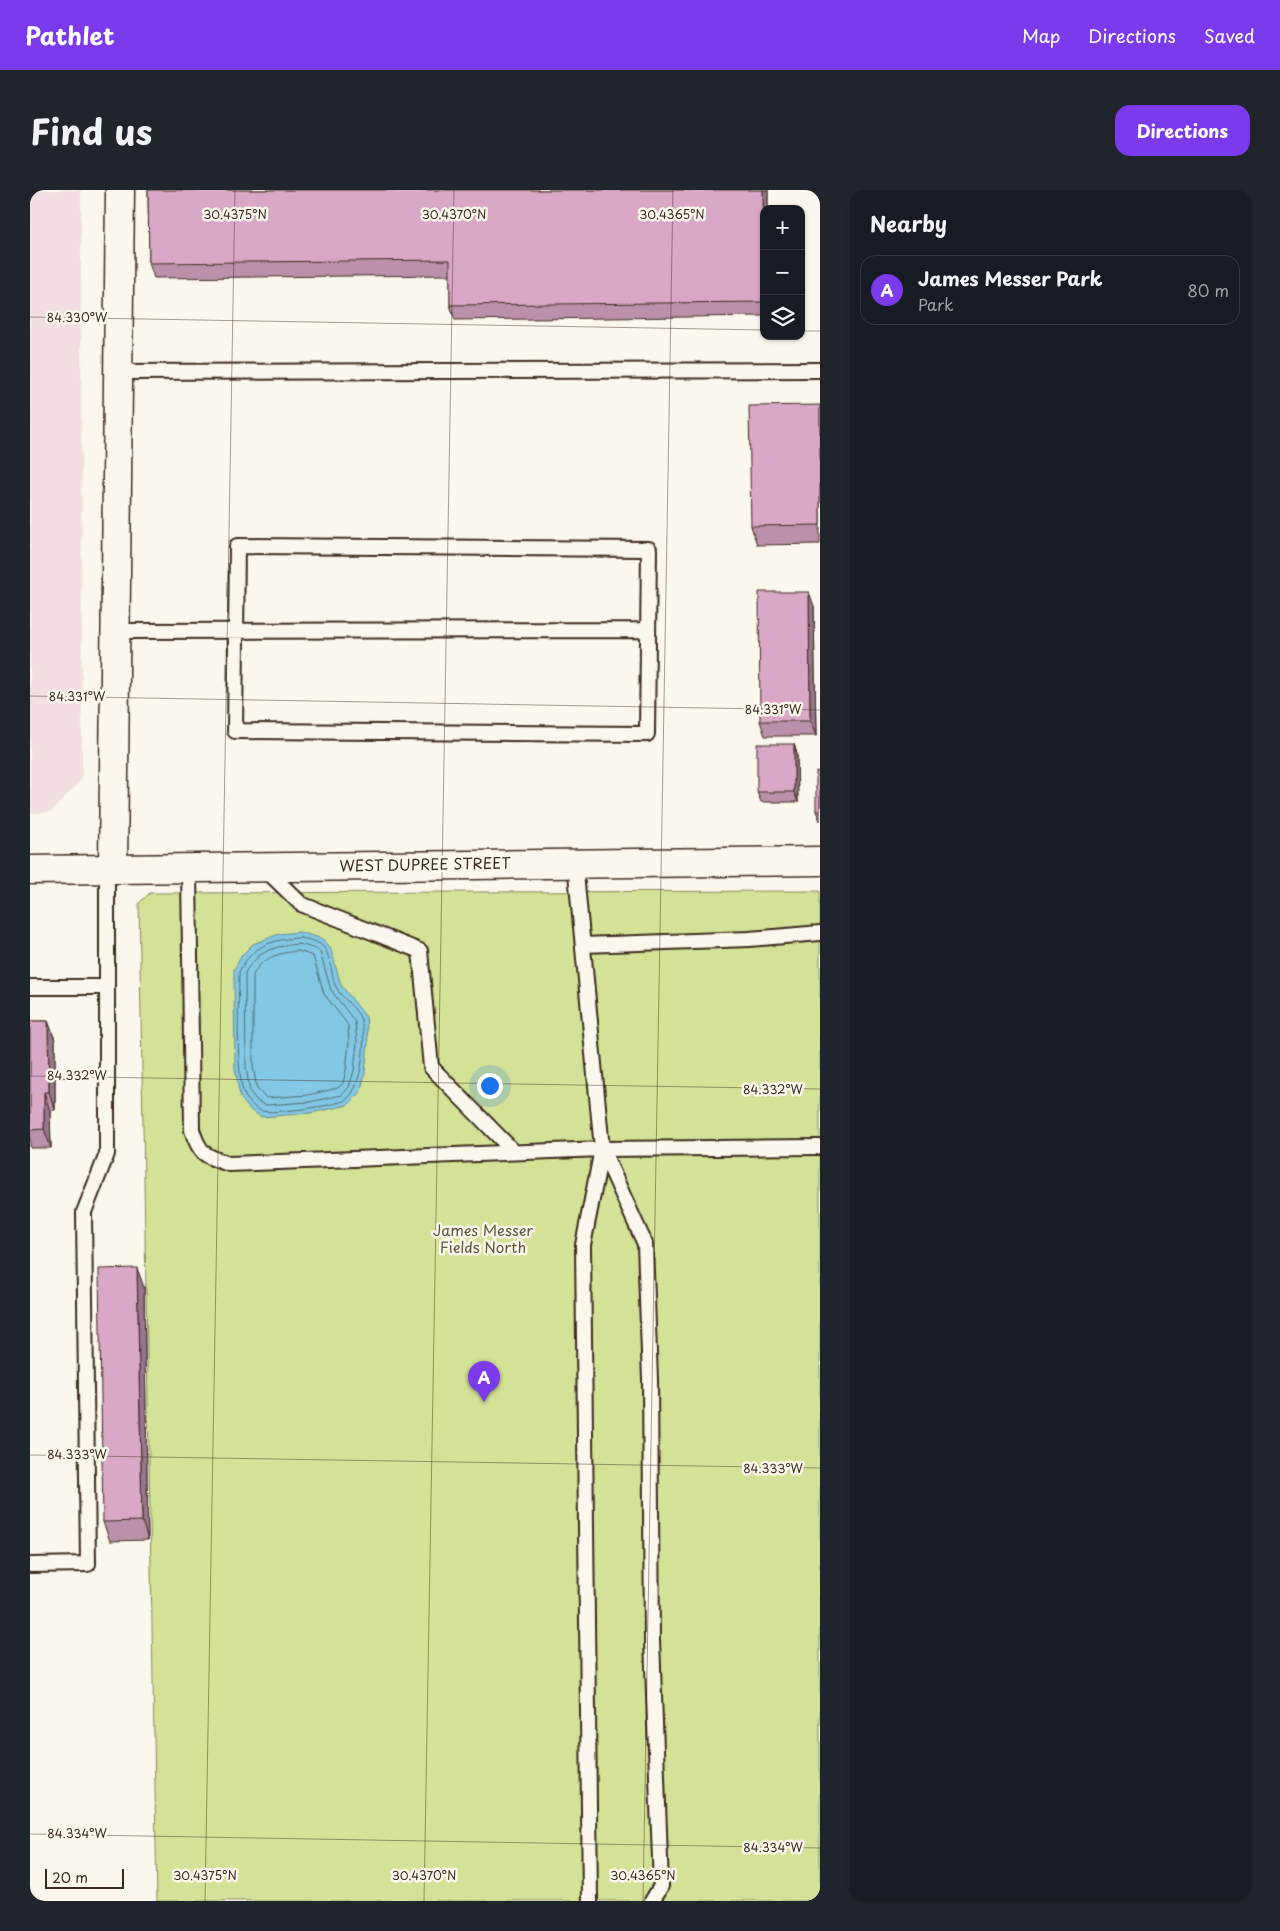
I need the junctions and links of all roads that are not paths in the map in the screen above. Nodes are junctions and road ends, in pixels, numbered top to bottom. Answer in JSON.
{"nodes":[{"id":1,"x":120,"y":190,"type":"edge"},
{"id":2,"x":820,"y":370,"type":"edge"},
{"id":3,"x":118,"y":372,"type":"junction"},
{"id":4,"x":648,"y":630,"type":"junction"},
{"id":5,"x":115,"y":631,"type":"junction"},
{"id":6,"x":236,"y":631,"type":"junction"},
{"id":7,"x":820,"y":861,"type":"edge"},
{"id":8,"x":575,"y":863,"type":"junction"},
{"id":9,"x":263,"y":867,"type":"junction"},
{"id":10,"x":189,"y":868,"type":"junction"},
{"id":11,"x":110,"y":869,"type":"junction"},
{"id":12,"x":30,"y":870,"type":"edge"},
{"id":13,"x":820,"y":932,"type":"edge"},
{"id":14,"x":583,"y":945,"type":"junction"},
{"id":15,"x":30,"y":987,"type":"edge"},
{"id":16,"x":107,"y":987,"type":"junction"},
{"id":17,"x":820,"y":1147,"type":"edge"},
{"id":18,"x":602,"y":1149,"type":"junction"},
{"id":19,"x":514,"y":1152,"type":"junction"},
{"id":20,"x":30,"y":1565,"type":"edge"},
{"id":21,"x":590,"y":1901,"type":"edge"},
{"id":22,"x":652,"y":1901,"type":"edge"}],
"edges":[{"from":1,"to":3,"type":"street"},
{"from":2,"to":3,"type":"lane"},
{"from":3,"to":5,"type":"street"},
{"from":4,"to":6,"type":"lane"},
{"from":4,"to":6,"type":"lane"},
{"from":4,"to":6,"type":"lane"},
{"from":5,"to":6,"type":"lane"},
{"from":5,"to":11,"type":"street"},
{"from":7,"to":8,"type":"street","name":"WEST DUPREE STREET"},
{"from":8,"to":9,"type":"street","name":"WEST DUPREE STREET"},
{"from":8,"to":14,"type":"lane"},
{"from":9,"to":10,"type":"street","name":"WEST DUPREE STREET"},
{"from":9,"to":19,"type":"lane"},
{"from":10,"to":11,"type":"street","name":"WEST DUPREE STREET"},
{"from":10,"to":19,"type":"lane"},
{"from":11,"to":12,"type":"street","name":"WEST DUPREE STREET"},
{"from":11,"to":16,"type":"lane"},
{"from":13,"to":14,"type":"lane"},
{"from":14,"to":18,"type":"lane"},
{"from":15,"to":16,"type":"lane"},
{"from":16,"to":20,"type":"lane"},
{"from":17,"to":18,"type":"lane"},
{"from":18,"to":19,"type":"lane"},
{"from":18,"to":21,"type":"lane"},
{"from":18,"to":22,"type":"lane"}]}
